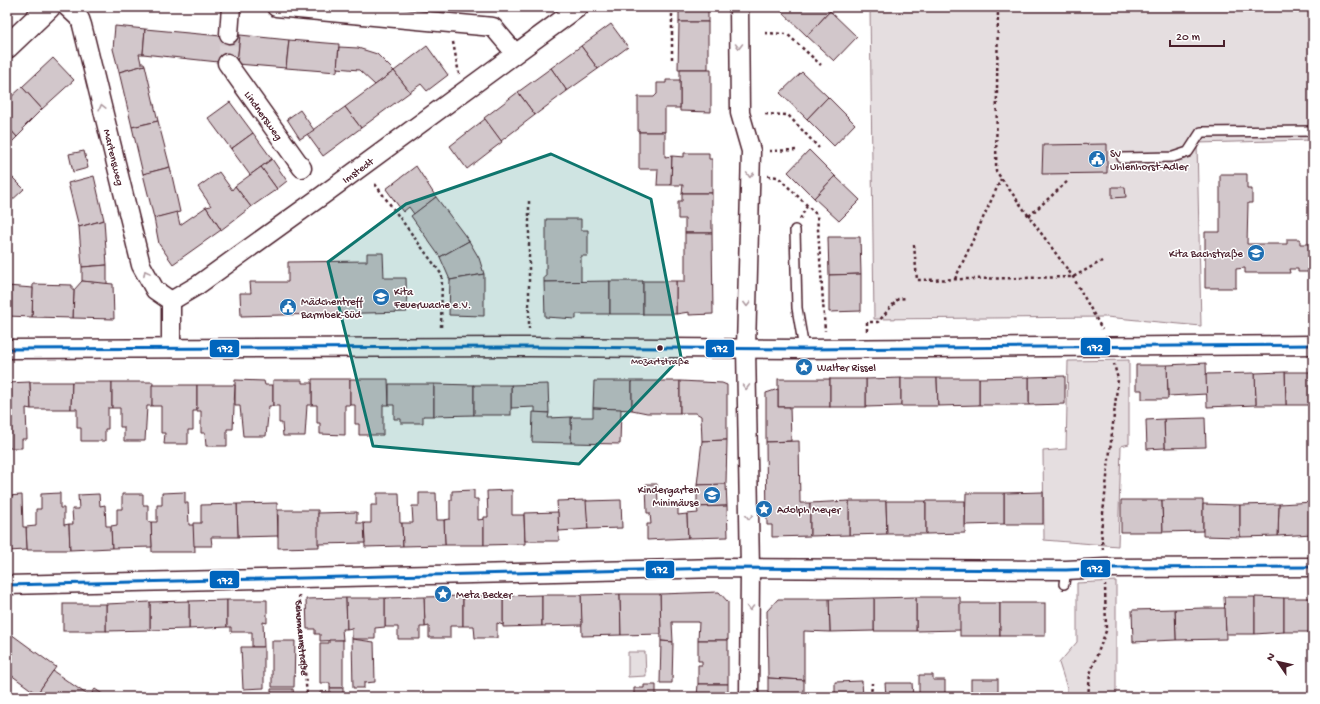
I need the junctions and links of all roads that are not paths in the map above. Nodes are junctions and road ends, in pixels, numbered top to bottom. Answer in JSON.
{"nodes":[{"id":1,"x":49,"y":7,"type":"edge"},
{"id":2,"x":67,"y":7,"type":"edge"},
{"id":3,"x":231,"y":7,"type":"edge"},
{"id":4,"x":276,"y":7,"type":"edge"},
{"id":5,"x":579,"y":7,"type":"edge"},
{"id":6,"x":739,"y":7,"type":"edge"},
{"id":7,"x":229,"y":34,"type":"tunnel mouth"},
{"id":8,"x":7,"y":47,"type":"edge"},
{"id":9,"x":515,"y":53,"type":"junction"},
{"id":10,"x":227,"y":63,"type":"tunnel mouth"},
{"id":11,"x":1313,"y":131,"type":"edge"},
{"id":12,"x":1122,"y":158,"type":"dead end"},
{"id":13,"x":302,"y":168,"type":"dead end"},
{"id":14,"x":795,"y":230,"type":"dead end"},
{"id":15,"x":171,"y":301,"type":"junction"},
{"id":16,"x":1313,"y":345,"type":"edge"},
{"id":17,"x":171,"y":348,"type":"junction"},
{"id":18,"x":746,"y":348,"type":"junction"},
{"id":19,"x":7,"y":349,"type":"edge"},
{"id":20,"x":804,"y":349,"type":"junction"},
{"id":21,"x":1313,"y":567,"type":"edge"},
{"id":22,"x":750,"y":569,"type":"junction"},
{"id":23,"x":7,"y":585,"type":"edge"},
{"id":24,"x":749,"y":697,"type":"edge"}],
"edges":[{"from":1,"to":8,"type":"street"},
{"from":15,"to":2,"type":"street","name":"Martensweg","one_way":true},
{"from":3,"to":7,"type":"street"},
{"from":4,"to":9,"type":"street"},
{"from":5,"to":9,"type":"street","name":"Imstedt"},
{"from":6,"to":18,"type":"street","one_way":true},
{"from":9,"to":15,"type":"street","name":"Imstedt"},
{"from":10,"to":13,"type":"street","name":"Lindnersweg"},
{"from":11,"to":12,"type":"lane"},
{"from":14,"to":20,"type":"lane"},
{"from":15,"to":17,"type":"street"},
{"from":16,"to":20,"type":"street"},
{"from":17,"to":18,"type":"street"},
{"from":17,"to":19,"type":"street"},
{"from":18,"to":20,"type":"street"},
{"from":18,"to":22,"type":"street","one_way":true},
{"from":21,"to":22,"type":"street"},
{"from":22,"to":23,"type":"street"},
{"from":22,"to":24,"type":"street","one_way":true}]}
